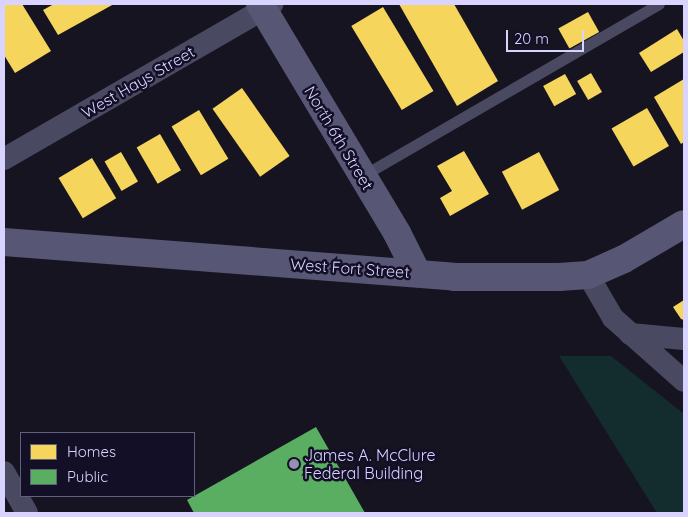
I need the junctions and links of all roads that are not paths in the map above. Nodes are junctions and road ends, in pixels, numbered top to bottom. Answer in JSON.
{"nodes":[{"id":1,"x":659,"y":4,"type":"edge"},
{"id":2,"x":265,"y":5,"type":"edge"},
{"id":3,"x":4,"y":159,"type":"edge"},
{"id":4,"x":361,"y":177,"type":"junction"},
{"id":5,"x":684,"y":224,"type":"edge"},
{"id":6,"x":4,"y":242,"type":"edge"},
{"id":7,"x":417,"y":273,"type":"junction"},
{"id":8,"x":588,"y":275,"type":"junction"},
{"id":9,"x":630,"y":334,"type":"junction"},
{"id":10,"x":684,"y":339,"type":"edge"},
{"id":11,"x":684,"y":381,"type":"edge"},
{"id":12,"x":4,"y":472,"type":"edge"},
{"id":13,"x":27,"y":513,"type":"edge"}],
"edges":[{"from":1,"to":4,"type":"lane"},
{"from":2,"to":3,"type":"street","name":"West Hays Street"},
{"from":2,"to":4,"type":"street","name":"North 6th Street"},
{"from":4,"to":7,"type":"street","name":"North 6th Street"},
{"from":5,"to":8,"type":"street","name":"West Fort Street"},
{"from":6,"to":7,"type":"street","name":"West Fort Street"},
{"from":7,"to":8,"type":"street","name":"West Fort Street"},
{"from":8,"to":9,"type":"street"},
{"from":9,"to":10,"type":"street"},
{"from":9,"to":11,"type":"street"},
{"from":12,"to":13,"type":"street"}]}
